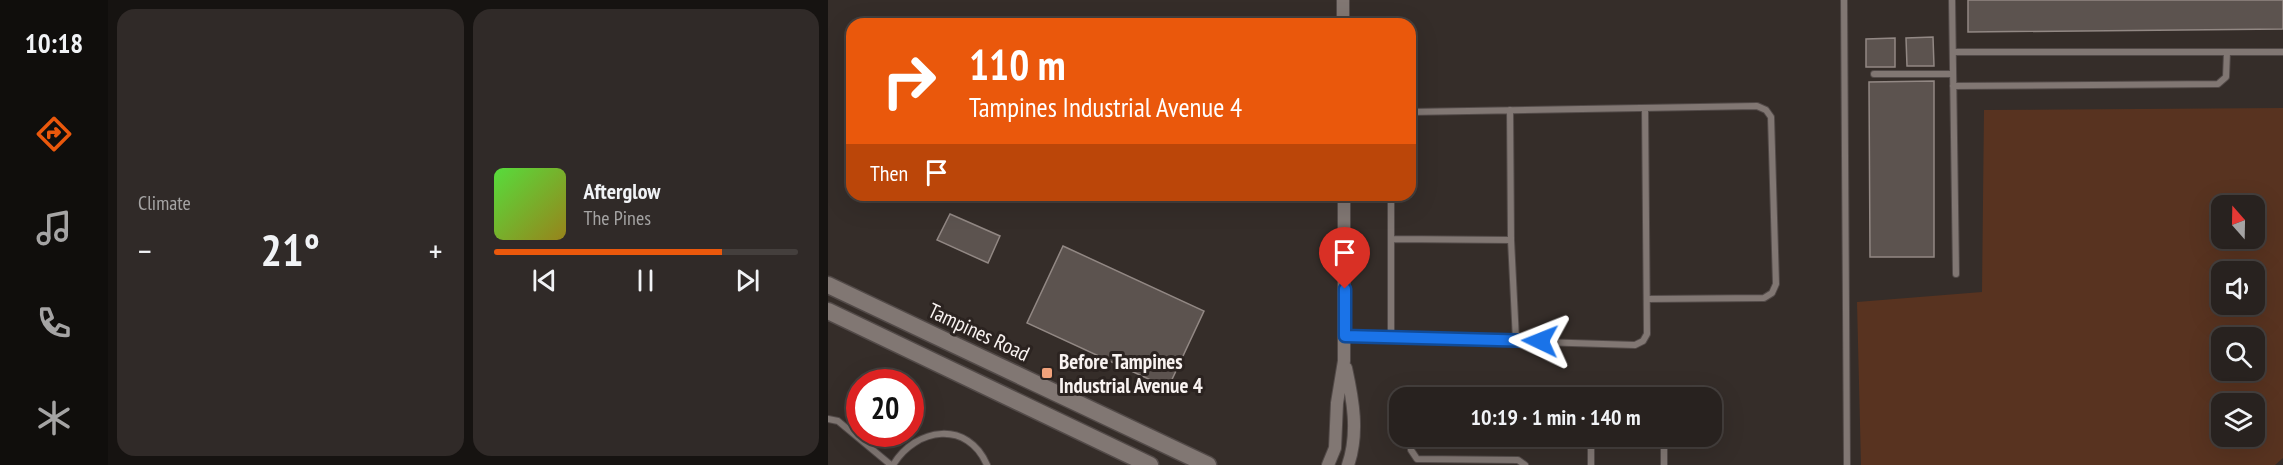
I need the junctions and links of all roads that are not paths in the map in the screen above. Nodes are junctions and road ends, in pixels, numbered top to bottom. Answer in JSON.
{"nodes":[{"id":1,"x":1343,"y":0,"type":"edge"},
{"id":2,"x":1844,"y":0,"type":"edge"},
{"id":3,"x":1952,"y":0,"type":"edge"},
{"id":4,"x":1343,"y":18,"type":"edge"},
{"id":5,"x":1953,"y":52,"type":"junction"},
{"id":6,"x":2227,"y":52,"type":"junction"},
{"id":7,"x":2283,"y":52,"type":"edge"},
{"id":8,"x":1874,"y":74,"type":"dead end"},
{"id":9,"x":1953,"y":74,"type":"junction"},
{"id":10,"x":1953,"y":86,"type":"junction"},
{"id":11,"x":1645,"y":108,"type":"junction"},
{"id":12,"x":1510,"y":110,"type":"junction"},
{"id":13,"x":1416,"y":112,"type":"edge"},
{"id":14,"x":1344,"y":201,"type":"edge"},
{"id":15,"x":1391,"y":201,"type":"edge"},
{"id":16,"x":1392,"y":238,"type":"junction"},
{"id":17,"x":1511,"y":240,"type":"junction"},
{"id":18,"x":1956,"y":274,"type":"dead end"},
{"id":19,"x":828,"y":285,"type":"edge"},
{"id":20,"x":1648,"y":298,"type":"junction"},
{"id":21,"x":828,"y":311,"type":"edge"},
{"id":22,"x":1345,"y":336,"type":"junction"},
{"id":23,"x":1391,"y":337,"type":"junction"},
{"id":24,"x":1516,"y":340,"type":"junction"},
{"id":25,"x":1344,"y":361,"type":"junction"},
{"id":26,"x":828,"y":419,"type":"edge"},
{"id":27,"x":1412,"y":447,"type":"edge"},
{"id":28,"x":1591,"y":447,"type":"edge"},
{"id":29,"x":1664,"y":447,"type":"edge"},
{"id":30,"x":1453,"y":462,"type":"edge"},
{"id":31,"x":892,"y":465,"type":"edge"},
{"id":32,"x":987,"y":465,"type":"edge"},
{"id":33,"x":1150,"y":465,"type":"edge"},
{"id":34,"x":1208,"y":465,"type":"edge"},
{"id":35,"x":1328,"y":465,"type":"edge"},
{"id":36,"x":1348,"y":465,"type":"edge"},
{"id":37,"x":1525,"y":465,"type":"edge"},
{"id":38,"x":1591,"y":465,"type":"edge"},
{"id":39,"x":1664,"y":465,"type":"edge"},
{"id":40,"x":1847,"y":465,"type":"edge"}],
"edges":[{"from":1,"to":4,"type":"street"},
{"from":2,"to":40,"type":"lane"},
{"from":3,"to":5,"type":"lane"},
{"from":5,"to":6,"type":"lane"},
{"from":5,"to":9,"type":"lane"},
{"from":6,"to":7,"type":"lane"},
{"from":6,"to":10,"type":"lane"},
{"from":8,"to":9,"type":"lane"},
{"from":9,"to":10,"type":"lane"},
{"from":10,"to":18,"type":"lane"},
{"from":11,"to":12,"type":"lane"},
{"from":11,"to":20,"type":"lane"},
{"from":11,"to":20,"type":"lane"},
{"from":12,"to":13,"type":"lane"},
{"from":12,"to":17,"type":"lane"},
{"from":14,"to":22,"type":"street"},
{"from":15,"to":16,"type":"lane"},
{"from":16,"to":17,"type":"lane"},
{"from":16,"to":23,"type":"lane"},
{"from":17,"to":24,"type":"lane"},
{"from":19,"to":34,"type":"main road","name":"Tampines Road"},
{"from":20,"to":24,"type":"lane"},
{"from":21,"to":33,"type":"main road"},
{"from":22,"to":23,"type":"lane"},
{"from":22,"to":25,"type":"street"},
{"from":23,"to":24,"type":"lane"},
{"from":25,"to":35,"type":"street"},
{"from":25,"to":36,"type":"street"},
{"from":26,"to":31,"type":"lane"},
{"from":27,"to":30,"type":"lane"},
{"from":28,"to":38,"type":"lane"},
{"from":29,"to":39,"type":"lane"},
{"from":30,"to":37,"type":"lane"},
{"from":31,"to":32,"type":"lane"}]}
